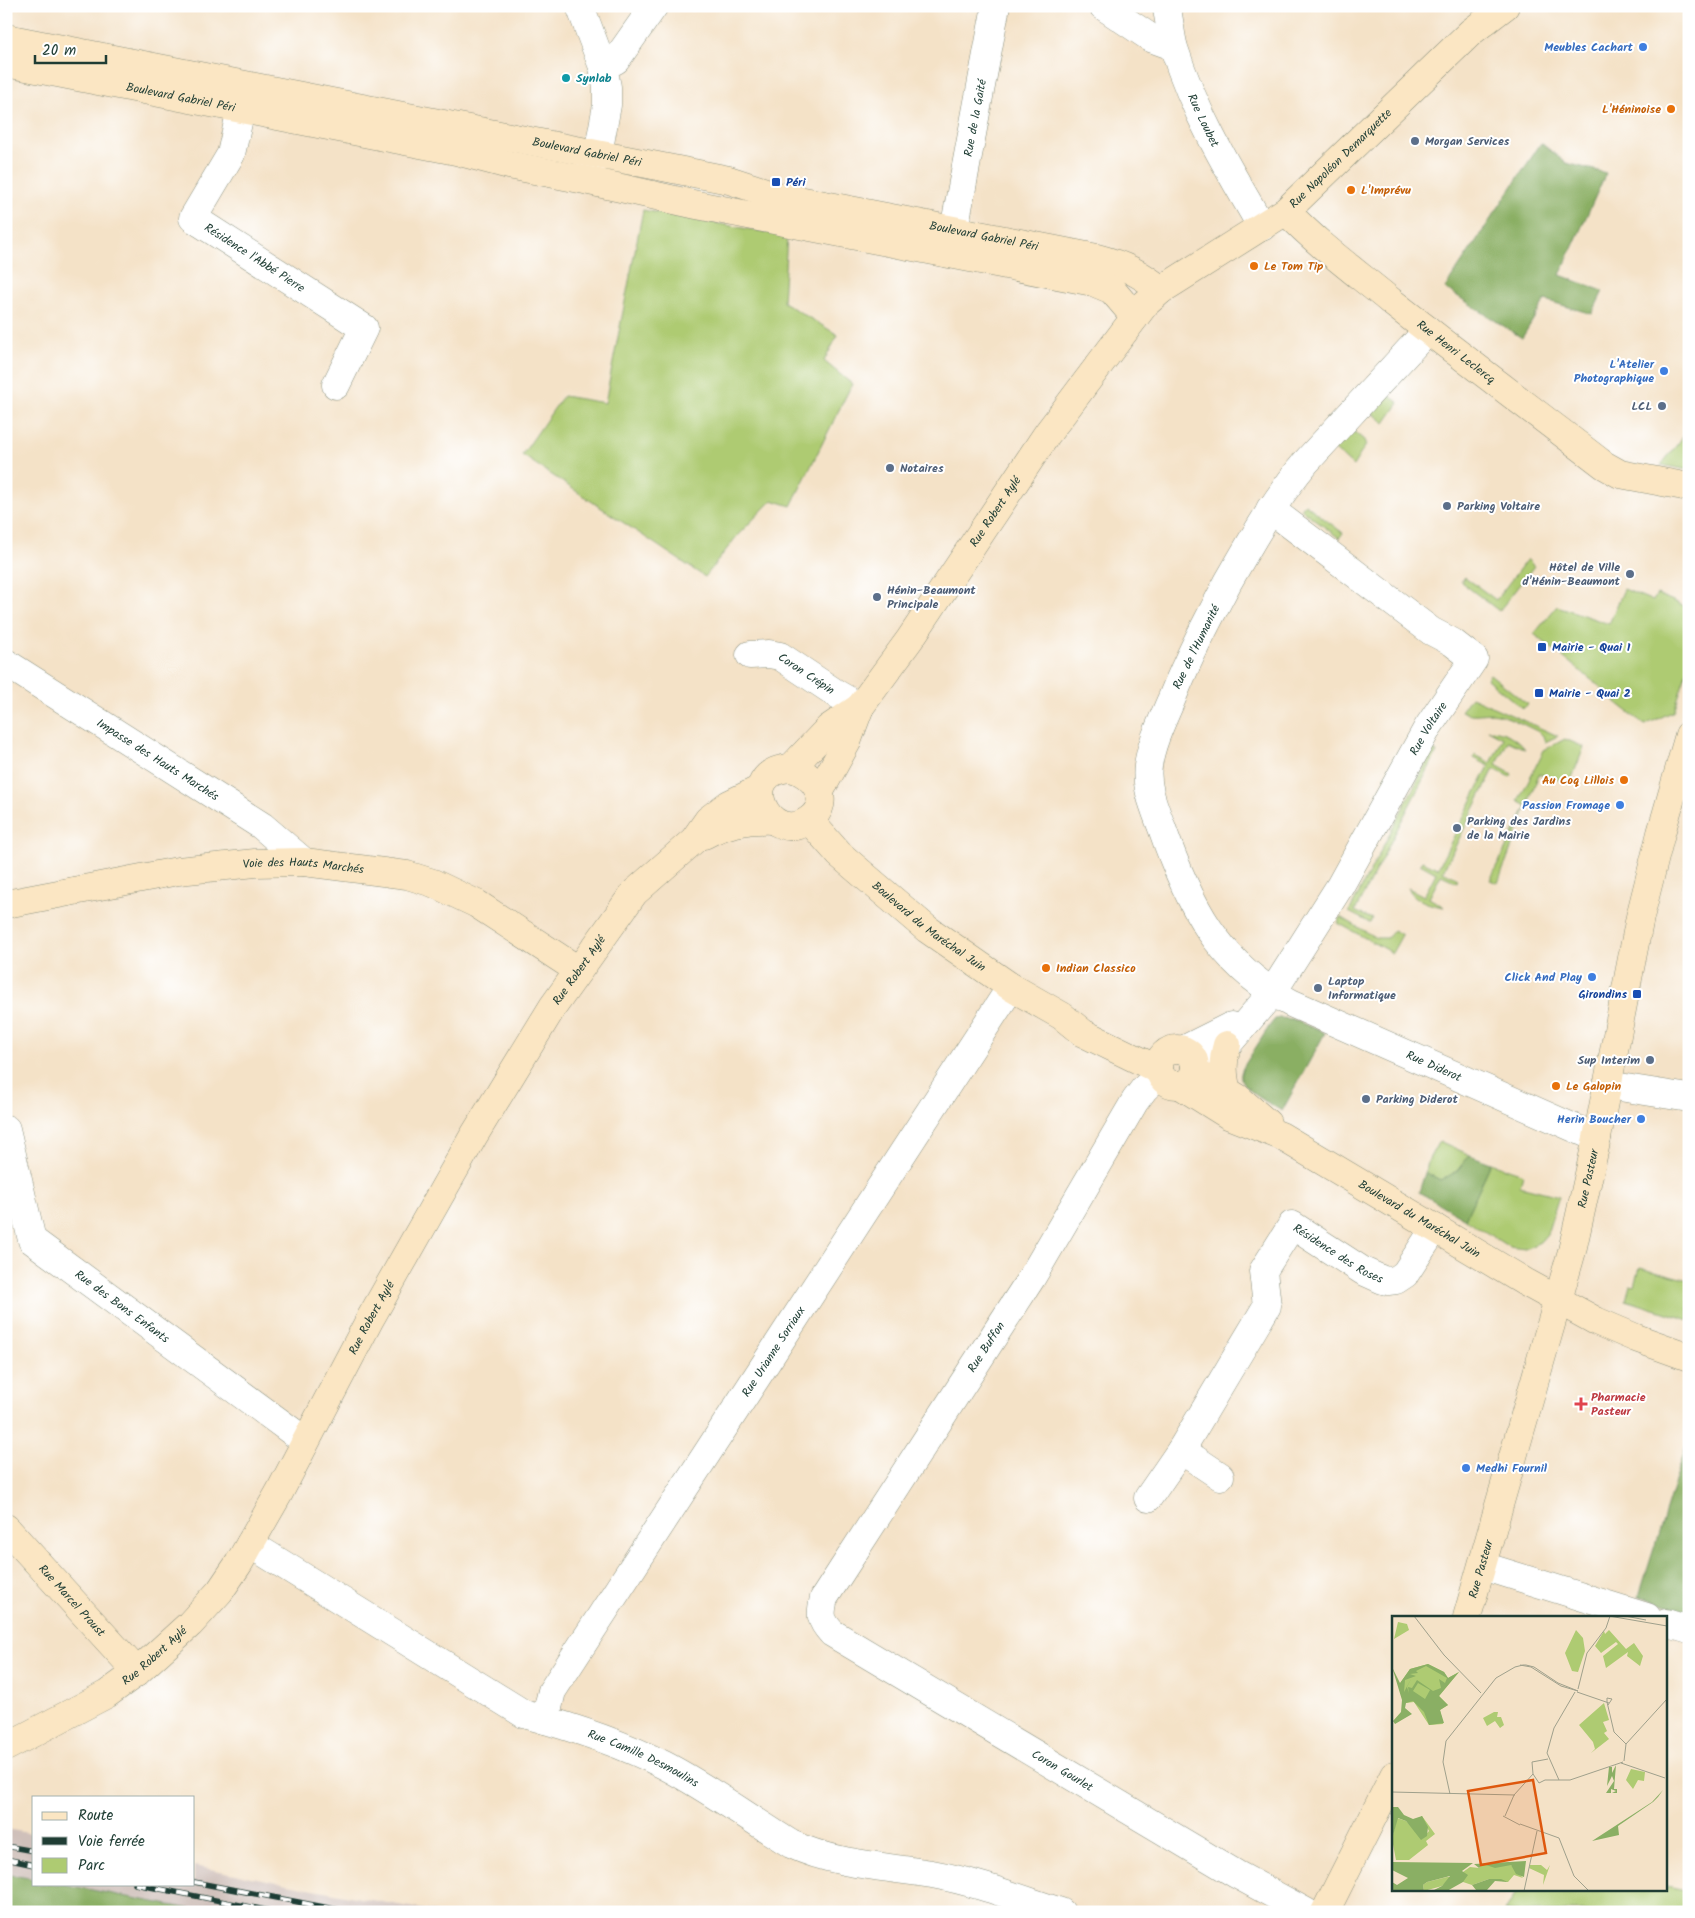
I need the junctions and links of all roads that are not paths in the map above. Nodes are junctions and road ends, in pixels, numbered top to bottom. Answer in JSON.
{"nodes":[{"id":1,"x":580,"y":6,"type":"edge"},
{"id":2,"x":654,"y":6,"type":"edge"},
{"id":3,"x":996,"y":6,"type":"edge"},
{"id":4,"x":1103,"y":6,"type":"edge"},
{"id":5,"x":1166,"y":6,"type":"edge"},
{"id":6,"x":1504,"y":6,"type":"edge"},
{"id":7,"x":6,"y":38,"type":"edge"},
{"id":8,"x":1173,"y":46,"type":"junction"},
{"id":9,"x":6,"y":63,"type":"edge"},
{"id":10,"x":602,"y":67,"type":"junction"},
{"id":11,"x":241,"y":109,"type":"junction"},
{"id":12,"x":598,"y":154,"type":"junction"},
{"id":13,"x":585,"y":180,"type":"junction"},
{"id":14,"x":1286,"y":211,"type":"junction"},
{"id":15,"x":1262,"y":226,"type":"junction"},
{"id":16,"x":954,"y":230,"type":"junction"},
{"id":17,"x":1161,"y":290,"type":"junction"},
{"id":18,"x":1134,"y":317,"type":"junction"},
{"id":19,"x":1428,"y":330,"type":"junction"},
{"id":20,"x":336,"y":386,"type":"dead end"},
{"id":21,"x":1689,"y":487,"type":"edge"},
{"id":22,"x":1270,"y":509,"type":"junction"},
{"id":23,"x":750,"y":655,"type":"dead end"},
{"id":24,"x":6,"y":662,"type":"edge"},
{"id":25,"x":860,"y":707,"type":"junction"},
{"id":26,"x":1689,"y":735,"type":"edge"},
{"id":27,"x":791,"y":768,"type":"junction"},
{"id":28,"x":1683,"y":782,"type":"edge"},
{"id":29,"x":760,"y":789,"type":"junction"},
{"id":30,"x":820,"y":791,"type":"junction"},
{"id":31,"x":772,"y":820,"type":"junction"},
{"id":32,"x":809,"y":820,"type":"junction"},
{"id":33,"x":694,"y":840,"type":"junction"},
{"id":34,"x":304,"y":862,"type":"junction"},
{"id":35,"x":6,"y":904,"type":"edge"},
{"id":36,"x":578,"y":970,"type":"junction"},
{"id":37,"x":1010,"y":987,"type":"junction"},
{"id":38,"x":1272,"y":993,"type":"junction"},
{"id":39,"x":1252,"y":1016,"type":"junction"},
{"id":40,"x":1227,"y":1045,"type":"junction"},
{"id":41,"x":1177,"y":1067,"type":"junction"},
{"id":42,"x":1607,"y":1085,"type":"junction"},
{"id":43,"x":1227,"y":1092,"type":"junction"},
{"id":44,"x":1689,"y":1098,"type":"edge"},
{"id":45,"x":6,"y":1129,"type":"edge"},
{"id":46,"x":1281,"y":1136,"type":"junction"},
{"id":47,"x":1597,"y":1138,"type":"junction"},
{"id":48,"x":1434,"y":1228,"type":"junction"},
{"id":49,"x":1558,"y":1300,"type":"junction"},
{"id":50,"x":1689,"y":1357,"type":"edge"},
{"id":51,"x":305,"y":1441,"type":"junction"},
{"id":52,"x":1182,"y":1450,"type":"junction"},
{"id":53,"x":1220,"y":1476,"type":"dead end"},
{"id":54,"x":1148,"y":1498,"type":"dead end"},
{"id":55,"x":6,"y":1528,"type":"edge"},
{"id":56,"x":250,"y":1544,"type":"junction"},
{"id":57,"x":1483,"y":1566,"type":"junction"},
{"id":58,"x":1467,"y":1616,"type":"edge"},
{"id":59,"x":1644,"y":1616,"type":"edge"},
{"id":60,"x":822,"y":1623,"type":"joint"},
{"id":61,"x":1668,"y":1624,"type":"edge"},
{"id":62,"x":1689,"y":1630,"type":"edge"},
{"id":63,"x":136,"y":1673,"type":"junction"},
{"id":64,"x":545,"y":1720,"type":"junction"},
{"id":65,"x":6,"y":1747,"type":"edge"},
{"id":66,"x":1392,"y":1779,"type":"edge"},
{"id":67,"x":1060,"y":1912,"type":"edge"},
{"id":68,"x":1306,"y":1912,"type":"edge"},
{"id":69,"x":1325,"y":1912,"type":"edge"}],
"edges":[{"from":1,"to":10,"type":"street"},
{"from":2,"to":10,"type":"street"},
{"from":3,"to":16,"type":"street","name":"Rue de la Gaité"},
{"from":4,"to":8,"type":"street"},
{"from":5,"to":8,"type":"street","name":"Rue Loubet"},
{"from":6,"to":14,"type":"main road","name":"Rue Napoléon Demarquette"},
{"from":7,"to":12,"type":"main road","name":"Boulevard Gabriel Péri"},
{"from":8,"to":15,"type":"street","name":"Rue Loubet"},
{"from":9,"to":11,"type":"main road","name":"Boulevard Gabriel Péri"},
{"from":10,"to":12,"type":"street"},
{"from":11,"to":13,"type":"main road","name":"Boulevard Gabriel Péri"},
{"from":11,"to":20,"type":"street","name":"Résidence l'Abbé Pierre"},
{"from":12,"to":13,"type":"street"},
{"from":12,"to":16,"type":"main road","name":"Boulevard Gabriel Péri"},
{"from":13,"to":18,"type":"main road","name":"Boulevard Gabriel Péri"},
{"from":14,"to":15,"type":"main road","name":"Rue Napoléon Demarquette"},
{"from":14,"to":19,"type":"main road","name":"Rue Henri Leclercq"},
{"from":15,"to":17,"type":"main road","name":"Rue Napoléon Demarquette"},
{"from":16,"to":17,"type":"main road","name":"Boulevard Gabriel Péri"},
{"from":17,"to":18,"type":"main road","name":"Rue Robert Aylé"},
{"from":18,"to":25,"type":"main road","name":"Rue Robert Aylé"},
{"from":19,"to":21,"type":"main road","name":"Rue Henri Leclercq"},
{"from":19,"to":22,"type":"street","name":"Rue de l'Humanité"},
{"from":22,"to":38,"type":"street","name":"Rue de l'Humanité"},
{"from":22,"to":38,"type":"street","name":"Rue Voltaire"},
{"from":23,"to":25,"type":"street","name":"Coron Crépin"},
{"from":24,"to":34,"type":"street","name":"Impasse des Hauts Marchés"},
{"from":25,"to":27,"type":"main road","name":"Rue Robert Aylé"},
{"from":25,"to":30,"type":"main road","name":"Rue Robert Aylé"},
{"from":26,"to":28,"type":"main road","name":"Rue Pasteur"},
{"from":27,"to":29,"type":"main road"},
{"from":27,"to":30,"type":"main road"},
{"from":28,"to":42,"type":"main road","name":"Rue Pasteur"},
{"from":29,"to":31,"type":"main road"},
{"from":29,"to":33,"type":"main road","name":"Rue Robert Aylé"},
{"from":30,"to":32,"type":"main road"},
{"from":31,"to":32,"type":"main road"},
{"from":31,"to":33,"type":"main road","name":"Rue Robert Aylé"},
{"from":32,"to":37,"type":"main road","name":"Boulevard du Maréchal Juin"},
{"from":33,"to":36,"type":"main road","name":"Rue Robert Aylé"},
{"from":34,"to":35,"type":"main road","name":"Voie des Hauts Marchés"},
{"from":34,"to":36,"type":"main road","name":"Voie des Hauts Marchés"},
{"from":36,"to":51,"type":"main road","name":"Rue Robert Aylé"},
{"from":37,"to":41,"type":"main road","name":"Boulevard du Maréchal Juin"},
{"from":37,"to":64,"type":"street","name":"Rue Urianne Sorriaux"},
{"from":38,"to":39,"type":"street","name":"Rue Voltaire"},
{"from":38,"to":47,"type":"street","name":"Rue Diderot"},
{"from":39,"to":40,"type":"street","name":"Rue Voltaire"},
{"from":39,"to":41,"type":"street","name":"Rue Voltaire"},
{"from":40,"to":41,"type":"street","name":"Rue Voltaire"},
{"from":40,"to":43,"type":"main road"},
{"from":41,"to":43,"type":"main road","name":"Boulevard du Maréchal Juin"},
{"from":41,"to":46,"type":"main road","name":"Boulevard du Maréchal Juin"},
{"from":41,"to":60,"type":"street","name":"Rue Buffon"},
{"from":42,"to":44,"type":"street"},
{"from":42,"to":47,"type":"main road","name":"Rue Pasteur"},
{"from":43,"to":46,"type":"main road","name":"Boulevard du Maréchal Juin"},
{"from":45,"to":51,"type":"street","name":"Rue des Bons Enfants"},
{"from":46,"to":48,"type":"main road","name":"Boulevard du Maréchal Juin"},
{"from":47,"to":49,"type":"main road","name":"Rue Pasteur"},
{"from":48,"to":49,"type":"main road","name":"Boulevard du Maréchal Juin"},
{"from":48,"to":52,"type":"street","name":"Résidence des Roses"},
{"from":49,"to":50,"type":"main road","name":"Boulevard du Maréchal Juin"},
{"from":49,"to":57,"type":"main road","name":"Rue Pasteur"},
{"from":51,"to":56,"type":"main road","name":"Rue Robert Aylé"},
{"from":52,"to":53,"type":"street"},
{"from":52,"to":54,"type":"street","name":"Résidence des Roses"},
{"from":55,"to":63,"type":"main road","name":"Rue Marcel Proust"},
{"from":56,"to":63,"type":"main road","name":"Rue Robert Aylé"},
{"from":56,"to":64,"type":"street","name":"Rue Camille Desmoulins"},
{"from":57,"to":58,"type":"main road","name":"Rue Pasteur"},
{"from":57,"to":59,"type":"street"},
{"from":60,"to":68,"type":"street","name":"Coron Gourlet"},
{"from":61,"to":62,"type":"street"},
{"from":63,"to":65,"type":"main road","name":"Rue Robert Aylé"},
{"from":64,"to":67,"type":"street","name":"Rue Camille Desmoulins"},
{"from":66,"to":69,"type":"main road"}]}
